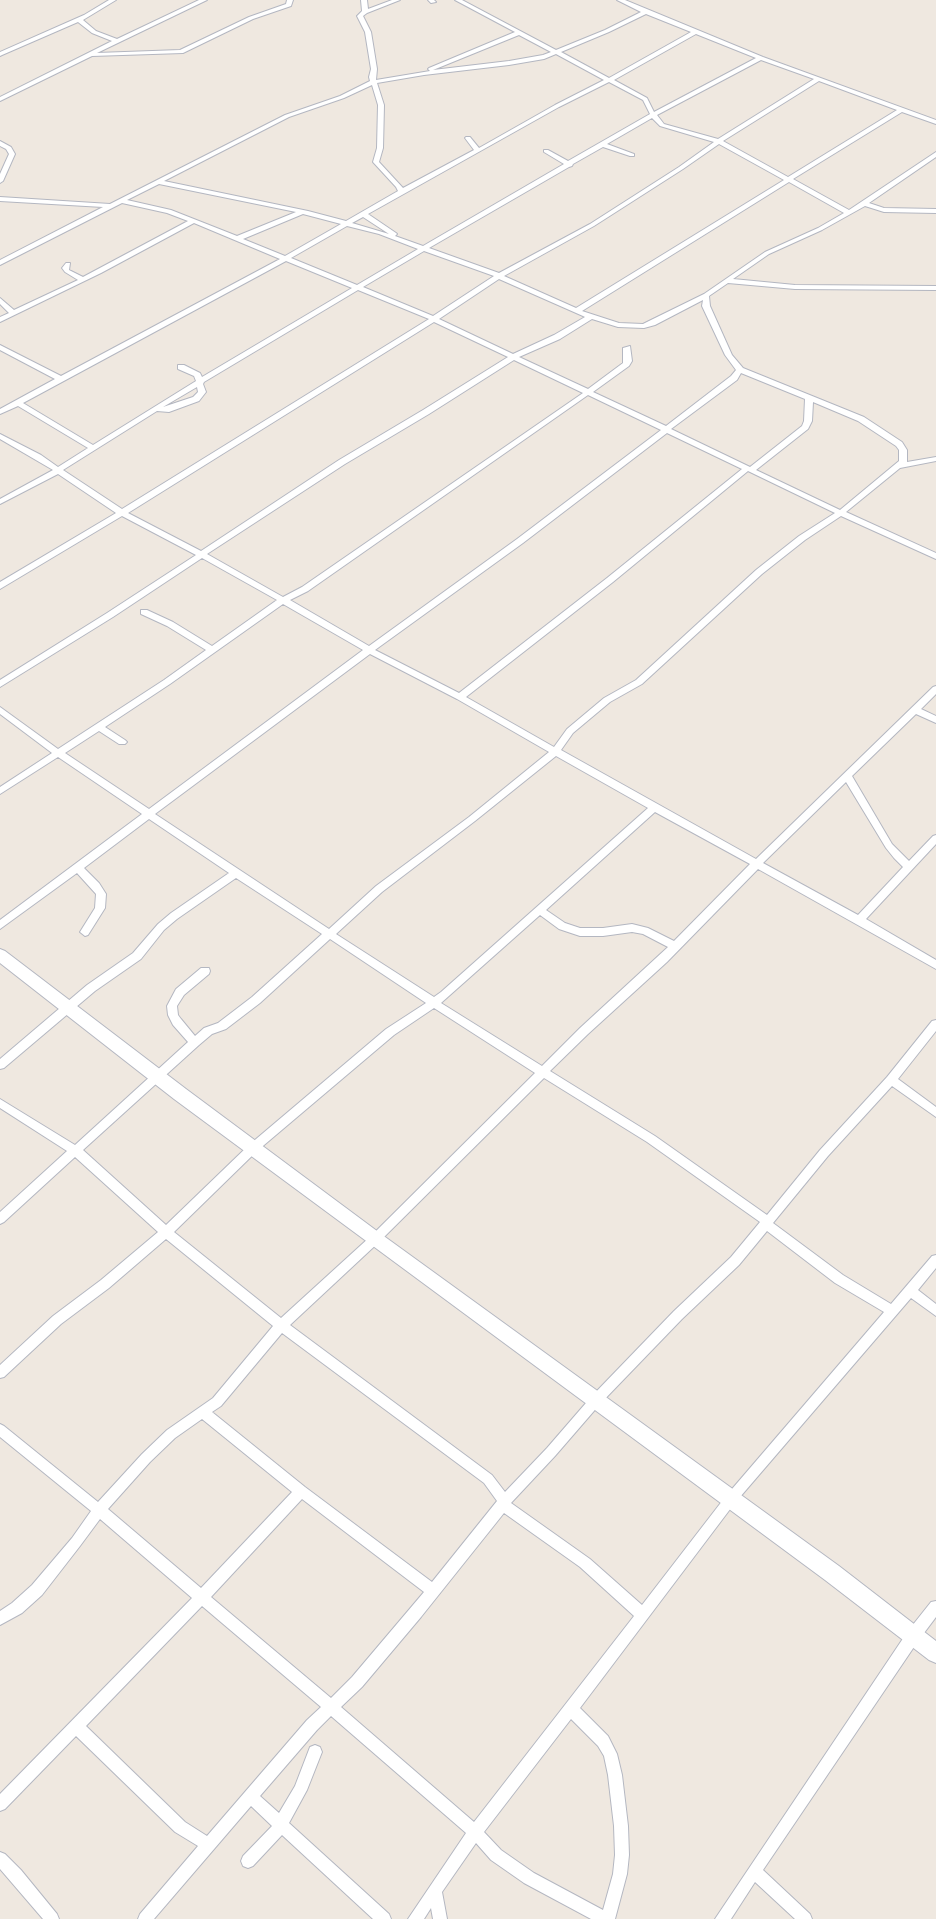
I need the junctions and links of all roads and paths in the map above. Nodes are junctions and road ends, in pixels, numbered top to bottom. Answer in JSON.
{"nodes":[{"id":1,"x":113,"y":0,"type":"edge"},
{"id":2,"x":204,"y":0,"type":"edge"},
{"id":3,"x":290,"y":0,"type":"edge"},
{"id":4,"x":364,"y":0,"type":"edge"},
{"id":5,"x":398,"y":0,"type":"edge"},
{"id":6,"x":458,"y":0,"type":"edge"},
{"id":7,"x":620,"y":0,"type":"edge"},
{"id":8,"x":364,"y":12,"type":"junction"},
{"id":9,"x":646,"y":12,"type":"junction"},
{"id":10,"x":79,"y":20,"type":"junction"},
{"id":11,"x":520,"y":32,"type":"junction"},
{"id":12,"x":696,"y":32,"type":"junction"},
{"id":13,"x":117,"y":42,"type":"junction"},
{"id":14,"x":558,"y":52,"type":"junction"},
{"id":15,"x":0,"y":54,"type":"edge"},
{"id":16,"x":90,"y":56,"type":"junction"},
{"id":17,"x":761,"y":58,"type":"junction"},
{"id":18,"x":424,"y":73,"type":"junction"},
{"id":19,"x":610,"y":79,"type":"junction"},
{"id":20,"x":819,"y":79,"type":"junction"},
{"id":21,"x":374,"y":82,"type":"junction"},
{"id":22,"x":0,"y":99,"type":"edge"},
{"id":23,"x":902,"y":109,"type":"junction"},
{"id":24,"x":653,"y":115,"type":"junction"},
{"id":25,"x":936,"y":122,"type":"edge"},
{"id":26,"x":468,"y":138,"type":"dead end"},
{"id":27,"x":719,"y":140,"type":"junction"},
{"id":28,"x":0,"y":143,"type":"edge"},
{"id":29,"x":604,"y":145,"type":"junction"},
{"id":30,"x":478,"y":151,"type":"junction"},
{"id":31,"x":546,"y":151,"type":"dead end"},
{"id":32,"x":936,"y":154,"type":"edge"},
{"id":33,"x":632,"y":155,"type":"dead end"},
{"id":34,"x":570,"y":165,"type":"junction"},
{"id":35,"x":788,"y":180,"type":"junction"},
{"id":36,"x":0,"y":181,"type":"edge"},
{"id":37,"x":159,"y":182,"type":"junction"},
{"id":38,"x":401,"y":192,"type":"junction"},
{"id":39,"x":0,"y":199,"type":"edge"},
{"id":40,"x":122,"y":201,"type":"junction"},
{"id":41,"x":864,"y":204,"type":"junction"},
{"id":42,"x":112,"y":206,"type":"junction"},
{"id":43,"x":936,"y":211,"type":"edge"},
{"id":44,"x":302,"y":212,"type":"junction"},
{"id":45,"x":848,"y":213,"type":"junction"},
{"id":46,"x":363,"y":214,"type":"junction"},
{"id":47,"x":193,"y":221,"type":"junction"},
{"id":48,"x":347,"y":224,"type":"junction"},
{"id":49,"x":236,"y":239,"type":"junction"},
{"id":50,"x":400,"y":241,"type":"junction"},
{"id":51,"x":422,"y":249,"type":"junction"},
{"id":52,"x":287,"y":258,"type":"junction"},
{"id":53,"x":0,"y":263,"type":"edge"},
{"id":54,"x":68,"y":264,"type":"dead end"},
{"id":55,"x":499,"y":276,"type":"junction"},
{"id":56,"x":83,"y":280,"type":"junction"},
{"id":57,"x":727,"y":281,"type":"junction"},
{"id":58,"x":357,"y":288,"type":"junction"},
{"id":59,"x":936,"y":288,"type":"edge"},
{"id":60,"x":706,"y":295,"type":"junction"},
{"id":61,"x":0,"y":300,"type":"edge"},
{"id":62,"x":577,"y":311,"type":"junction"},
{"id":63,"x":14,"y":314,"type":"junction"},
{"id":64,"x":591,"y":317,"type":"junction"},
{"id":65,"x":434,"y":319,"type":"junction"},
{"id":66,"x":0,"y":320,"type":"edge"},
{"id":67,"x":0,"y":346,"type":"edge"},
{"id":68,"x":627,"y":348,"type":"dead end"},
{"id":69,"x":512,"y":358,"type":"junction"},
{"id":70,"x":181,"y":367,"type":"dead end"},
{"id":71,"x":740,"y":370,"type":"junction"},
{"id":72,"x":60,"y":379,"type":"junction"},
{"id":73,"x":200,"y":382,"type":"junction"},
{"id":74,"x":587,"y":393,"type":"junction"},
{"id":75,"x":809,"y":397,"type":"junction"},
{"id":76,"x":17,"y":402,"type":"junction"},
{"id":77,"x":154,"y":409,"type":"junction"},
{"id":78,"x":0,"y":412,"type":"edge"},
{"id":79,"x":665,"y":429,"type":"junction"},
{"id":80,"x":0,"y":436,"type":"edge"},
{"id":81,"x":92,"y":447,"type":"junction"},
{"id":82,"x":936,"y":459,"type":"edge"},
{"id":83,"x":900,"y":466,"type":"junction"},
{"id":84,"x":749,"y":469,"type":"junction"},
{"id":85,"x":58,"y":471,"type":"junction"},
{"id":86,"x":0,"y":502,"type":"edge"},
{"id":87,"x":122,"y":513,"type":"junction"},
{"id":88,"x":841,"y":513,"type":"junction"},
{"id":89,"x":202,"y":554,"type":"junction"},
{"id":90,"x":936,"y":556,"type":"edge"},
{"id":91,"x":0,"y":586,"type":"edge"},
{"id":92,"x":282,"y":601,"type":"junction"},
{"id":93,"x":144,"y":612,"type":"dead end"},
{"id":94,"x":212,"y":650,"type":"junction"},
{"id":95,"x":369,"y":650,"type":"junction"},
{"id":96,"x":0,"y":684,"type":"edge"},
{"id":97,"x":936,"y":689,"type":"edge"},
{"id":98,"x":460,"y":697,"type":"junction"},
{"id":99,"x":0,"y":710,"type":"edge"},
{"id":100,"x":916,"y":710,"type":"junction"},
{"id":101,"x":936,"y":720,"type":"edge"},
{"id":102,"x":98,"y":726,"type":"junction"},
{"id":103,"x":122,"y":742,"type":"dead end"},
{"id":104,"x":556,"y":751,"type":"junction"},
{"id":105,"x":57,"y":752,"type":"junction"},
{"id":106,"x":847,"y":776,"type":"junction"},
{"id":107,"x":0,"y":791,"type":"edge"},
{"id":108,"x":654,"y":807,"type":"junction"},
{"id":109,"x":150,"y":814,"type":"junction"},
{"id":110,"x":936,"y":838,"type":"edge"},
{"id":111,"x":756,"y":864,"type":"junction"},
{"id":112,"x":909,"y":866,"type":"junction"},
{"id":113,"x":78,"y":868,"type":"junction"},
{"id":114,"x":236,"y":873,"type":"junction"},
{"id":115,"x":540,"y":910,"type":"junction"},
{"id":116,"x":859,"y":920,"type":"junction"},
{"id":117,"x":0,"y":925,"type":"edge"},
{"id":118,"x":85,"y":932,"type":"dead end"},
{"id":119,"x":329,"y":934,"type":"junction"},
{"id":120,"x":675,"y":946,"type":"junction"},
{"id":121,"x":0,"y":955,"type":"edge"},
{"id":122,"x":936,"y":965,"type":"edge"},
{"id":123,"x":205,"y":971,"type":"dead end"},
{"id":124,"x":435,"y":1002,"type":"junction"},
{"id":125,"x":66,"y":1008,"type":"junction"},
{"id":126,"x":936,"y":1024,"type":"edge"},
{"id":127,"x":195,"y":1042,"type":"junction"},
{"id":128,"x":0,"y":1065,"type":"edge"},
{"id":129,"x":542,"y":1072,"type":"junction"},
{"id":130,"x":157,"y":1076,"type":"junction"},
{"id":131,"x":891,"y":1080,"type":"junction"},
{"id":132,"x":0,"y":1103,"type":"edge"},
{"id":133,"x":936,"y":1113,"type":"edge"},
{"id":134,"x":253,"y":1148,"type":"junction"},
{"id":135,"x":76,"y":1151,"type":"junction"},
{"id":136,"x":0,"y":1219,"type":"edge"},
{"id":137,"x":766,"y":1222,"type":"junction"},
{"id":138,"x":166,"y":1232,"type":"junction"},
{"id":139,"x":375,"y":1240,"type":"junction"},
{"id":140,"x":936,"y":1260,"type":"edge"},
{"id":141,"x":909,"y":1290,"type":"junction"},
{"id":142,"x":892,"y":1310,"type":"junction"},
{"id":143,"x":936,"y":1311,"type":"edge"},
{"id":144,"x":281,"y":1325,"type":"junction"},
{"id":145,"x":0,"y":1373,"type":"edge"},
{"id":146,"x":596,"y":1400,"type":"junction"},
{"id":147,"x":202,"y":1412,"type":"junction"},
{"id":148,"x":0,"y":1430,"type":"edge"},
{"id":149,"x":301,"y":1491,"type":"junction"},
{"id":150,"x":730,"y":1500,"type":"junction"},
{"id":151,"x":503,"y":1502,"type":"junction"},
{"id":152,"x":99,"y":1510,"type":"junction"},
{"id":153,"x":432,"y":1590,"type":"junction"},
{"id":154,"x":202,"y":1597,"type":"junction"},
{"id":155,"x":936,"y":1607,"type":"edge"},
{"id":156,"x":642,"y":1615,"type":"junction"},
{"id":157,"x":0,"y":1618,"type":"edge"},
{"id":158,"x":913,"y":1636,"type":"junction"},
{"id":159,"x":936,"y":1653,"type":"edge"},
{"id":160,"x":331,"y":1707,"type":"junction"},
{"id":161,"x":571,"y":1709,"type":"junction"},
{"id":162,"x":76,"y":1726,"type":"junction"},
{"id":163,"x":315,"y":1752,"type":"dead end"},
{"id":164,"x":251,"y":1797,"type":"junction"},
{"id":165,"x":0,"y":1804,"type":"edge"},
{"id":166,"x":281,"y":1825,"type":"junction"},
{"id":167,"x":475,"y":1832,"type":"junction"},
{"id":168,"x":209,"y":1845,"type":"junction"},
{"id":169,"x":0,"y":1859,"type":"edge"},
{"id":170,"x":248,"y":1861,"type":"dead end"},
{"id":171,"x":754,"y":1872,"type":"junction"},
{"id":172,"x":435,"y":1891,"type":"junction"},
{"id":173,"x":52,"y":1919,"type":"edge"},
{"id":174,"x":145,"y":1919,"type":"edge"},
{"id":175,"x":384,"y":1919,"type":"edge"},
{"id":176,"x":415,"y":1919,"type":"edge"},
{"id":177,"x":440,"y":1919,"type":"edge"},
{"id":178,"x":607,"y":1919,"type":"edge"},
{"id":179,"x":722,"y":1919,"type":"edge"},
{"id":180,"x":805,"y":1919,"type":"edge"}],
"edges":[{"from":1,"to":10,"type":"street"},
{"from":2,"to":13,"type":"street"},
{"from":3,"to":16,"type":"street"},
{"from":4,"to":8,"type":"street"},
{"from":5,"to":8,"type":"street"},
{"from":6,"to":11,"type":"street"},
{"from":7,"to":9,"type":"street"},
{"from":8,"to":21,"type":"street"},
{"from":9,"to":12,"type":"street"},
{"from":9,"to":14,"type":"street"},
{"from":10,"to":13,"type":"street"},
{"from":10,"to":15,"type":"street"},
{"from":11,"to":14,"type":"street"},
{"from":11,"to":18,"type":"street"},
{"from":12,"to":17,"type":"street"},
{"from":12,"to":19,"type":"street"},
{"from":13,"to":16,"type":"street"},
{"from":14,"to":18,"type":"street"},
{"from":14,"to":19,"type":"street"},
{"from":16,"to":22,"type":"street"},
{"from":17,"to":20,"type":"street"},
{"from":17,"to":24,"type":"street"},
{"from":18,"to":21,"type":"street"},
{"from":19,"to":24,"type":"street"},
{"from":19,"to":30,"type":"street"},
{"from":20,"to":23,"type":"street"},
{"from":20,"to":27,"type":"street"},
{"from":21,"to":37,"type":"street"},
{"from":21,"to":38,"type":"street"},
{"from":23,"to":25,"type":"street"},
{"from":23,"to":35,"type":"street"},
{"from":24,"to":27,"type":"street"},
{"from":24,"to":29,"type":"street"},
{"from":26,"to":30,"type":"street"},
{"from":27,"to":35,"type":"street"},
{"from":27,"to":55,"type":"street"},
{"from":28,"to":36,"type":"street"},
{"from":29,"to":33,"type":"street"},
{"from":29,"to":34,"type":"street"},
{"from":30,"to":38,"type":"street"},
{"from":31,"to":34,"type":"street"},
{"from":32,"to":41,"type":"street"},
{"from":34,"to":51,"type":"street"},
{"from":35,"to":45,"type":"street"},
{"from":35,"to":62,"type":"street"},
{"from":37,"to":40,"type":"street"},
{"from":37,"to":44,"type":"street"},
{"from":38,"to":46,"type":"street"},
{"from":39,"to":42,"type":"street"},
{"from":40,"to":42,"type":"street"},
{"from":40,"to":47,"type":"street"},
{"from":41,"to":43,"type":"street"},
{"from":41,"to":45,"type":"street"},
{"from":42,"to":53,"type":"street"},
{"from":44,"to":48,"type":"street"},
{"from":44,"to":49,"type":"street"},
{"from":45,"to":57,"type":"street"},
{"from":46,"to":48,"type":"street"},
{"from":46,"to":50,"type":"street"},
{"from":47,"to":49,"type":"street"},
{"from":47,"to":56,"type":"street"},
{"from":48,"to":50,"type":"street"},
{"from":48,"to":52,"type":"street"},
{"from":49,"to":52,"type":"street"},
{"from":50,"to":51,"type":"street"},
{"from":51,"to":55,"type":"street"},
{"from":51,"to":58,"type":"street"},
{"from":52,"to":58,"type":"street"},
{"from":52,"to":72,"type":"street"},
{"from":54,"to":56,"type":"street"},
{"from":55,"to":62,"type":"street"},
{"from":55,"to":65,"type":"street"},
{"from":56,"to":63,"type":"street"},
{"from":57,"to":59,"type":"street"},
{"from":57,"to":60,"type":"street"},
{"from":58,"to":65,"type":"street"},
{"from":58,"to":73,"type":"street"},
{"from":60,"to":64,"type":"street"},
{"from":60,"to":71,"type":"street"},
{"from":61,"to":63,"type":"street"},
{"from":62,"to":64,"type":"street"},
{"from":63,"to":66,"type":"street"},
{"from":64,"to":69,"type":"street"},
{"from":65,"to":69,"type":"street"},
{"from":65,"to":87,"type":"street"},
{"from":67,"to":72,"type":"street"},
{"from":68,"to":74,"type":"street"},
{"from":69,"to":74,"type":"street"},
{"from":69,"to":89,"type":"street"},
{"from":70,"to":73,"type":"street"},
{"from":71,"to":75,"type":"street"},
{"from":71,"to":79,"type":"street"},
{"from":72,"to":76,"type":"street"},
{"from":73,"to":77,"type":"street"},
{"from":73,"to":77,"type":"street"},
{"from":74,"to":79,"type":"street"},
{"from":74,"to":92,"type":"street"},
{"from":75,"to":83,"type":"street"},
{"from":75,"to":84,"type":"street"},
{"from":76,"to":78,"type":"street"},
{"from":76,"to":81,"type":"street"},
{"from":77,"to":81,"type":"street"},
{"from":79,"to":84,"type":"street"},
{"from":79,"to":95,"type":"street"},
{"from":80,"to":85,"type":"street"},
{"from":81,"to":85,"type":"street"},
{"from":82,"to":83,"type":"street"},
{"from":83,"to":88,"type":"street"},
{"from":84,"to":88,"type":"street"},
{"from":84,"to":98,"type":"street"},
{"from":85,"to":86,"type":"street"},
{"from":85,"to":87,"type":"street"},
{"from":87,"to":89,"type":"street"},
{"from":87,"to":91,"type":"street"},
{"from":88,"to":90,"type":"street"},
{"from":88,"to":104,"type":"street"},
{"from":89,"to":92,"type":"street"},
{"from":89,"to":96,"type":"street"},
{"from":92,"to":94,"type":"street"},
{"from":92,"to":95,"type":"street"},
{"from":93,"to":94,"type":"street"},
{"from":94,"to":102,"type":"street"},
{"from":95,"to":98,"type":"street"},
{"from":95,"to":109,"type":"street"},
{"from":97,"to":100,"type":"street"},
{"from":98,"to":104,"type":"street"},
{"from":99,"to":105,"type":"street"},
{"from":100,"to":101,"type":"street"},
{"from":100,"to":106,"type":"street"},
{"from":102,"to":103,"type":"street"},
{"from":102,"to":105,"type":"street"},
{"from":104,"to":108,"type":"street"},
{"from":104,"to":119,"type":"street"},
{"from":105,"to":107,"type":"street"},
{"from":105,"to":109,"type":"street"},
{"from":106,"to":111,"type":"street"},
{"from":106,"to":112,"type":"street"},
{"from":108,"to":111,"type":"street"},
{"from":108,"to":115,"type":"street"},
{"from":109,"to":113,"type":"street"},
{"from":109,"to":114,"type":"street"},
{"from":110,"to":112,"type":"street"},
{"from":111,"to":116,"type":"street"},
{"from":111,"to":120,"type":"street"},
{"from":112,"to":116,"type":"street"},
{"from":113,"to":117,"type":"street"},
{"from":113,"to":118,"type":"street"},
{"from":114,"to":119,"type":"street"},
{"from":114,"to":125,"type":"street"},
{"from":115,"to":120,"type":"street"},
{"from":115,"to":124,"type":"street"},
{"from":116,"to":122,"type":"street"},
{"from":119,"to":124,"type":"street"},
{"from":119,"to":127,"type":"street"},
{"from":120,"to":129,"type":"street"},
{"from":121,"to":125,"type":"street"},
{"from":123,"to":127,"type":"street"},
{"from":124,"to":129,"type":"street"},
{"from":124,"to":134,"type":"street"},
{"from":125,"to":128,"type":"street"},
{"from":125,"to":130,"type":"street"},
{"from":126,"to":131,"type":"street"},
{"from":127,"to":130,"type":"street"},
{"from":129,"to":137,"type":"street"},
{"from":129,"to":139,"type":"street"},
{"from":130,"to":134,"type":"street"},
{"from":130,"to":135,"type":"street"},
{"from":131,"to":133,"type":"street"},
{"from":131,"to":137,"type":"street"},
{"from":132,"to":135,"type":"street"},
{"from":134,"to":138,"type":"street"},
{"from":134,"to":139,"type":"street"},
{"from":135,"to":136,"type":"street"},
{"from":135,"to":138,"type":"street"},
{"from":137,"to":142,"type":"street"},
{"from":137,"to":146,"type":"street"},
{"from":138,"to":144,"type":"street"},
{"from":138,"to":145,"type":"street"},
{"from":139,"to":144,"type":"street"},
{"from":139,"to":146,"type":"street"},
{"from":140,"to":141,"type":"street"},
{"from":141,"to":142,"type":"street"},
{"from":141,"to":143,"type":"street"},
{"from":142,"to":150,"type":"street"},
{"from":144,"to":147,"type":"street"},
{"from":144,"to":151,"type":"street"},
{"from":146,"to":150,"type":"street"},
{"from":146,"to":151,"type":"street"},
{"from":147,"to":149,"type":"street"},
{"from":147,"to":152,"type":"street"},
{"from":148,"to":152,"type":"street"},
{"from":149,"to":153,"type":"street"},
{"from":149,"to":154,"type":"street"},
{"from":150,"to":156,"type":"street"},
{"from":150,"to":158,"type":"street"},
{"from":151,"to":153,"type":"street"},
{"from":151,"to":156,"type":"street"},
{"from":152,"to":154,"type":"street"},
{"from":152,"to":157,"type":"street"},
{"from":153,"to":160,"type":"street"},
{"from":154,"to":160,"type":"street"},
{"from":154,"to":162,"type":"street"},
{"from":155,"to":158,"type":"street"},
{"from":156,"to":161,"type":"street"},
{"from":158,"to":159,"type":"street"},
{"from":158,"to":171,"type":"street"},
{"from":160,"to":164,"type":"street"},
{"from":160,"to":167,"type":"street"},
{"from":161,"to":167,"type":"street"},
{"from":161,"to":178,"type":"street"},
{"from":162,"to":165,"type":"street"},
{"from":162,"to":168,"type":"street"},
{"from":163,"to":166,"type":"street"},
{"from":164,"to":166,"type":"street"},
{"from":164,"to":168,"type":"street"},
{"from":166,"to":170,"type":"street"},
{"from":166,"to":175,"type":"street"},
{"from":167,"to":172,"type":"street"},
{"from":167,"to":178,"type":"street"},
{"from":168,"to":174,"type":"street"},
{"from":169,"to":173,"type":"street"},
{"from":171,"to":179,"type":"street"},
{"from":171,"to":180,"type":"street"},
{"from":172,"to":176,"type":"street"},
{"from":172,"to":177,"type":"street"}]}
